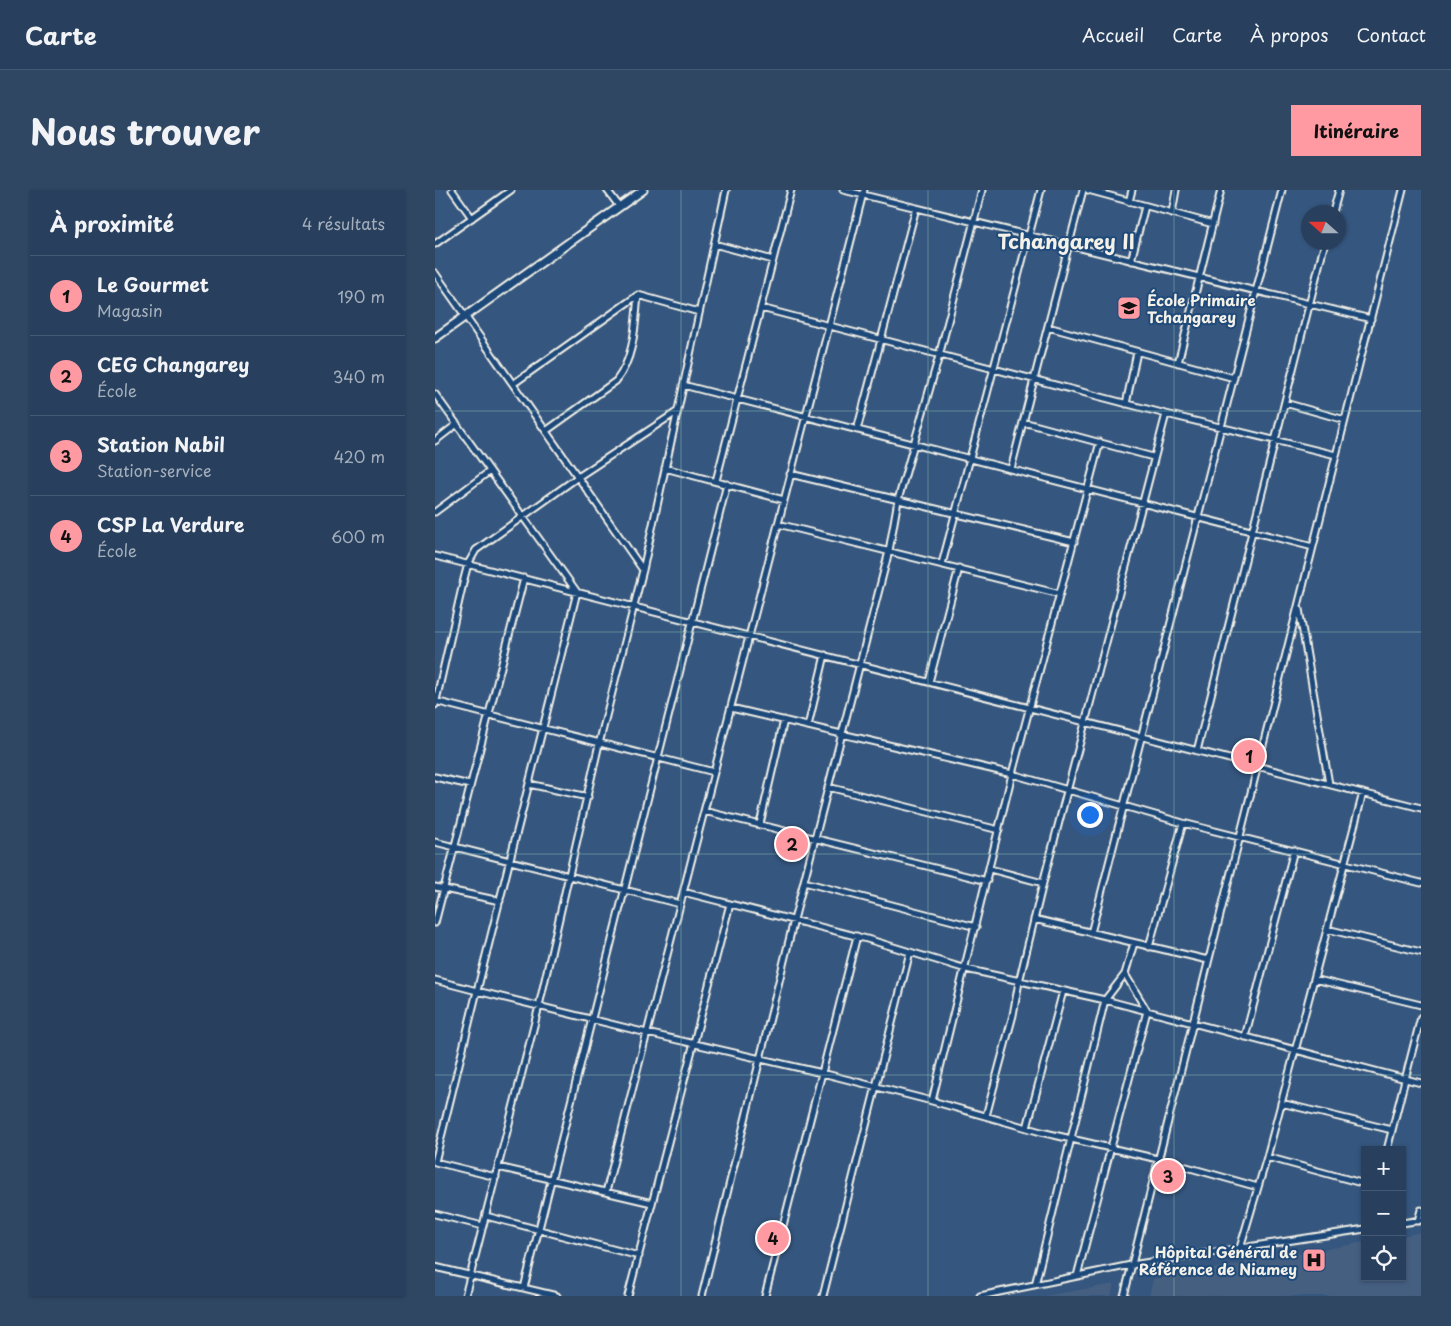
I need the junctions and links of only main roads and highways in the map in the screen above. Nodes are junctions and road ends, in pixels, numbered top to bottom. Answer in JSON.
{"nodes":[{"id":1,"x":643,"y":190,"type":"edge"},
{"id":2,"x":435,"y":338,"type":"edge"}],
"edges":[{"from":1,"to":2,"type":"main road"}]}
